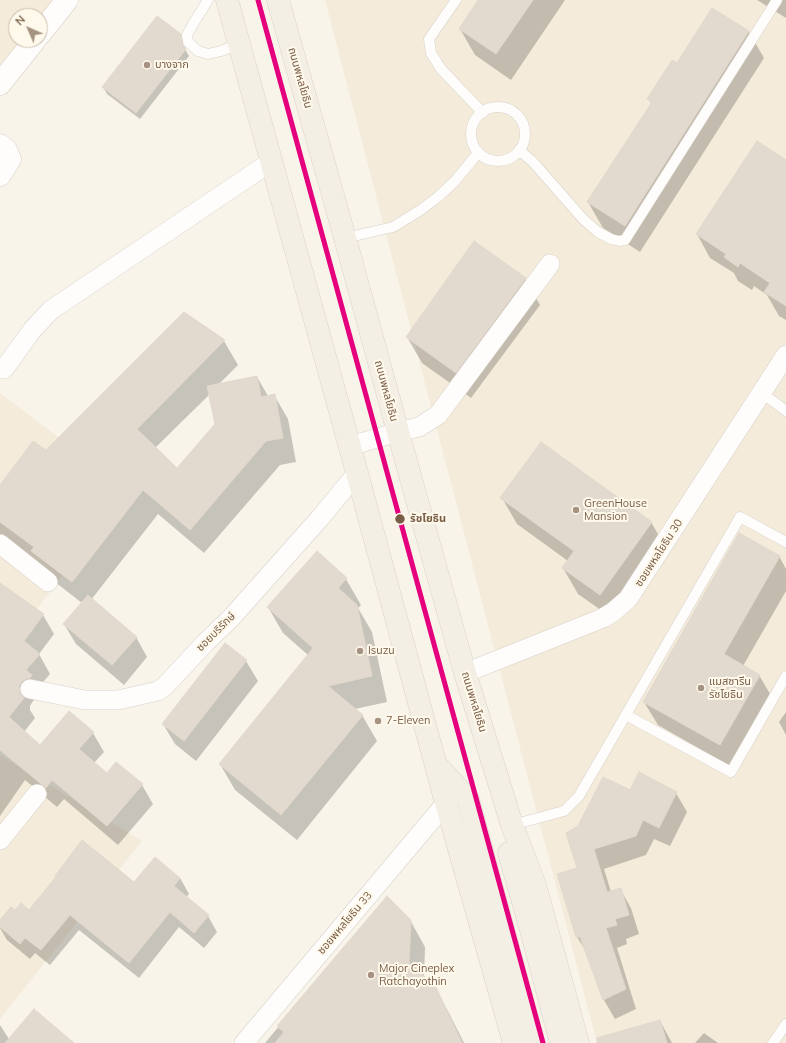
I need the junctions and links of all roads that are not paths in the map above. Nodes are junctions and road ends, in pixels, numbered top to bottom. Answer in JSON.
{"nodes":[{"id":1,"x":67,"y":0,"type":"edge"},
{"id":2,"x":208,"y":0,"type":"edge"},
{"id":3,"x":227,"y":0,"type":"edge"},
{"id":4,"x":278,"y":0,"type":"edge"},
{"id":5,"x":456,"y":0,"type":"edge"},
{"id":6,"x":777,"y":0,"type":"edge"},
{"id":7,"x":48,"y":24,"type":"edge"},
{"id":8,"x":239,"y":44,"type":"junction"},
{"id":9,"x":29,"y":48,"type":"edge"},
{"id":10,"x":0,"y":84,"type":"edge"},
{"id":11,"x":483,"y":112,"type":"junction"},
{"id":12,"x":0,"y":145,"type":"edge"},
{"id":13,"x":519,"y":150,"type":"junction"},
{"id":14,"x":478,"y":153,"type":"junction"},
{"id":15,"x":272,"y":161,"type":"junction"},
{"id":16,"x":0,"y":175,"type":"edge"},
{"id":17,"x":345,"y":238,"type":"junction"},
{"id":18,"x":550,"y":264,"type":"dead end"},
{"id":19,"x":786,"y":354,"type":"edge"},
{"id":20,"x":4,"y":369,"type":"dead end"},
{"id":21,"x":762,"y":393,"type":"junction"},
{"id":22,"x":786,"y":411,"type":"edge"},
{"id":23,"x":398,"y":432,"type":"junction"},
{"id":24,"x":350,"y":446,"type":"junction"},
{"id":25,"x":357,"y":472,"type":"junction"},
{"id":26,"x":786,"y":542,"type":"edge"},
{"id":27,"x":0,"y":544,"type":"edge"},
{"id":28,"x":48,"y":582,"type":"dead end"},
{"id":29,"x":465,"y":673,"type":"junction"},
{"id":30,"x":786,"y":676,"type":"edge"},
{"id":31,"x":30,"y":688,"type":"dead end"},
{"id":32,"x":626,"y":715,"type":"junction"},
{"id":33,"x":436,"y":765,"type":"junction"},
{"id":34,"x":498,"y":780,"type":"junction"},
{"id":35,"x":37,"y":794,"type":"dead end"},
{"id":36,"x":446,"y":803,"type":"junction"},
{"id":37,"x":512,"y":825,"type":"junction"},
{"id":38,"x":0,"y":840,"type":"edge"},
{"id":39,"x":786,"y":1024,"type":"edge"},
{"id":40,"x":244,"y":1043,"type":"edge"},
{"id":41,"x":514,"y":1043,"type":"edge"},
{"id":42,"x":534,"y":1043,"type":"edge"},
{"id":43,"x":561,"y":1043,"type":"edge"},
{"id":44,"x":578,"y":1043,"type":"edge"},
{"id":45,"x":773,"y":1043,"type":"edge"}],
"edges":[{"from":1,"to":7,"type":"street"},
{"from":2,"to":8,"type":"lane"},
{"from":3,"to":8,"type":"main road"},
{"from":4,"to":17,"type":"main road","name":"ถนนพหลโยธิน"},
{"from":5,"to":11,"type":"lane"},
{"from":6,"to":13,"type":"lane"},
{"from":8,"to":15,"type":"main road"},
{"from":9,"to":10,"type":"street"},
{"from":11,"to":13,"type":"lane"},
{"from":11,"to":14,"type":"lane"},
{"from":12,"to":16,"type":"street"},
{"from":13,"to":14,"type":"lane"},
{"from":14,"to":17,"type":"lane"},
{"from":15,"to":20,"type":"street"},
{"from":15,"to":24,"type":"main road"},
{"from":17,"to":23,"type":"main road","name":"ถนนพหลโยธิน"},
{"from":18,"to":23,"type":"street"},
{"from":19,"to":21,"type":"street","name":"ซอยพหลโยธิน 30"},
{"from":21,"to":22,"type":"lane"},
{"from":21,"to":29,"type":"street","name":"ซอยพหลโยธิน 30"},
{"from":23,"to":24,"type":"street"},
{"from":23,"to":29,"type":"main road","name":"ถนนพหลโยธิน"},
{"from":24,"to":25,"type":"main road"},
{"from":25,"to":31,"type":"street","name":"ซอยบริรักษ์"},
{"from":25,"to":33,"type":"main road"},
{"from":26,"to":32,"type":"lane"},
{"from":27,"to":28,"type":"street"},
{"from":29,"to":34,"type":"main road","name":"ถนนพหลโยธิน"},
{"from":30,"to":32,"type":"lane"},
{"from":32,"to":37,"type":"lane"},
{"from":33,"to":36,"type":"main road"},
{"from":33,"to":42,"type":"main road"},
{"from":34,"to":37,"type":"main road","name":"ถนนพหลโยธิน"},
{"from":34,"to":43,"type":"main road","name":"ถนนพหลโยธิน"},
{"from":35,"to":38,"type":"street"},
{"from":36,"to":40,"type":"street","name":"ซอยพหลโยธิน 33"},
{"from":36,"to":41,"type":"main road"},
{"from":37,"to":44,"type":"main road","name":"ถนนพหลโยธิน"},
{"from":39,"to":45,"type":"lane"}]}
